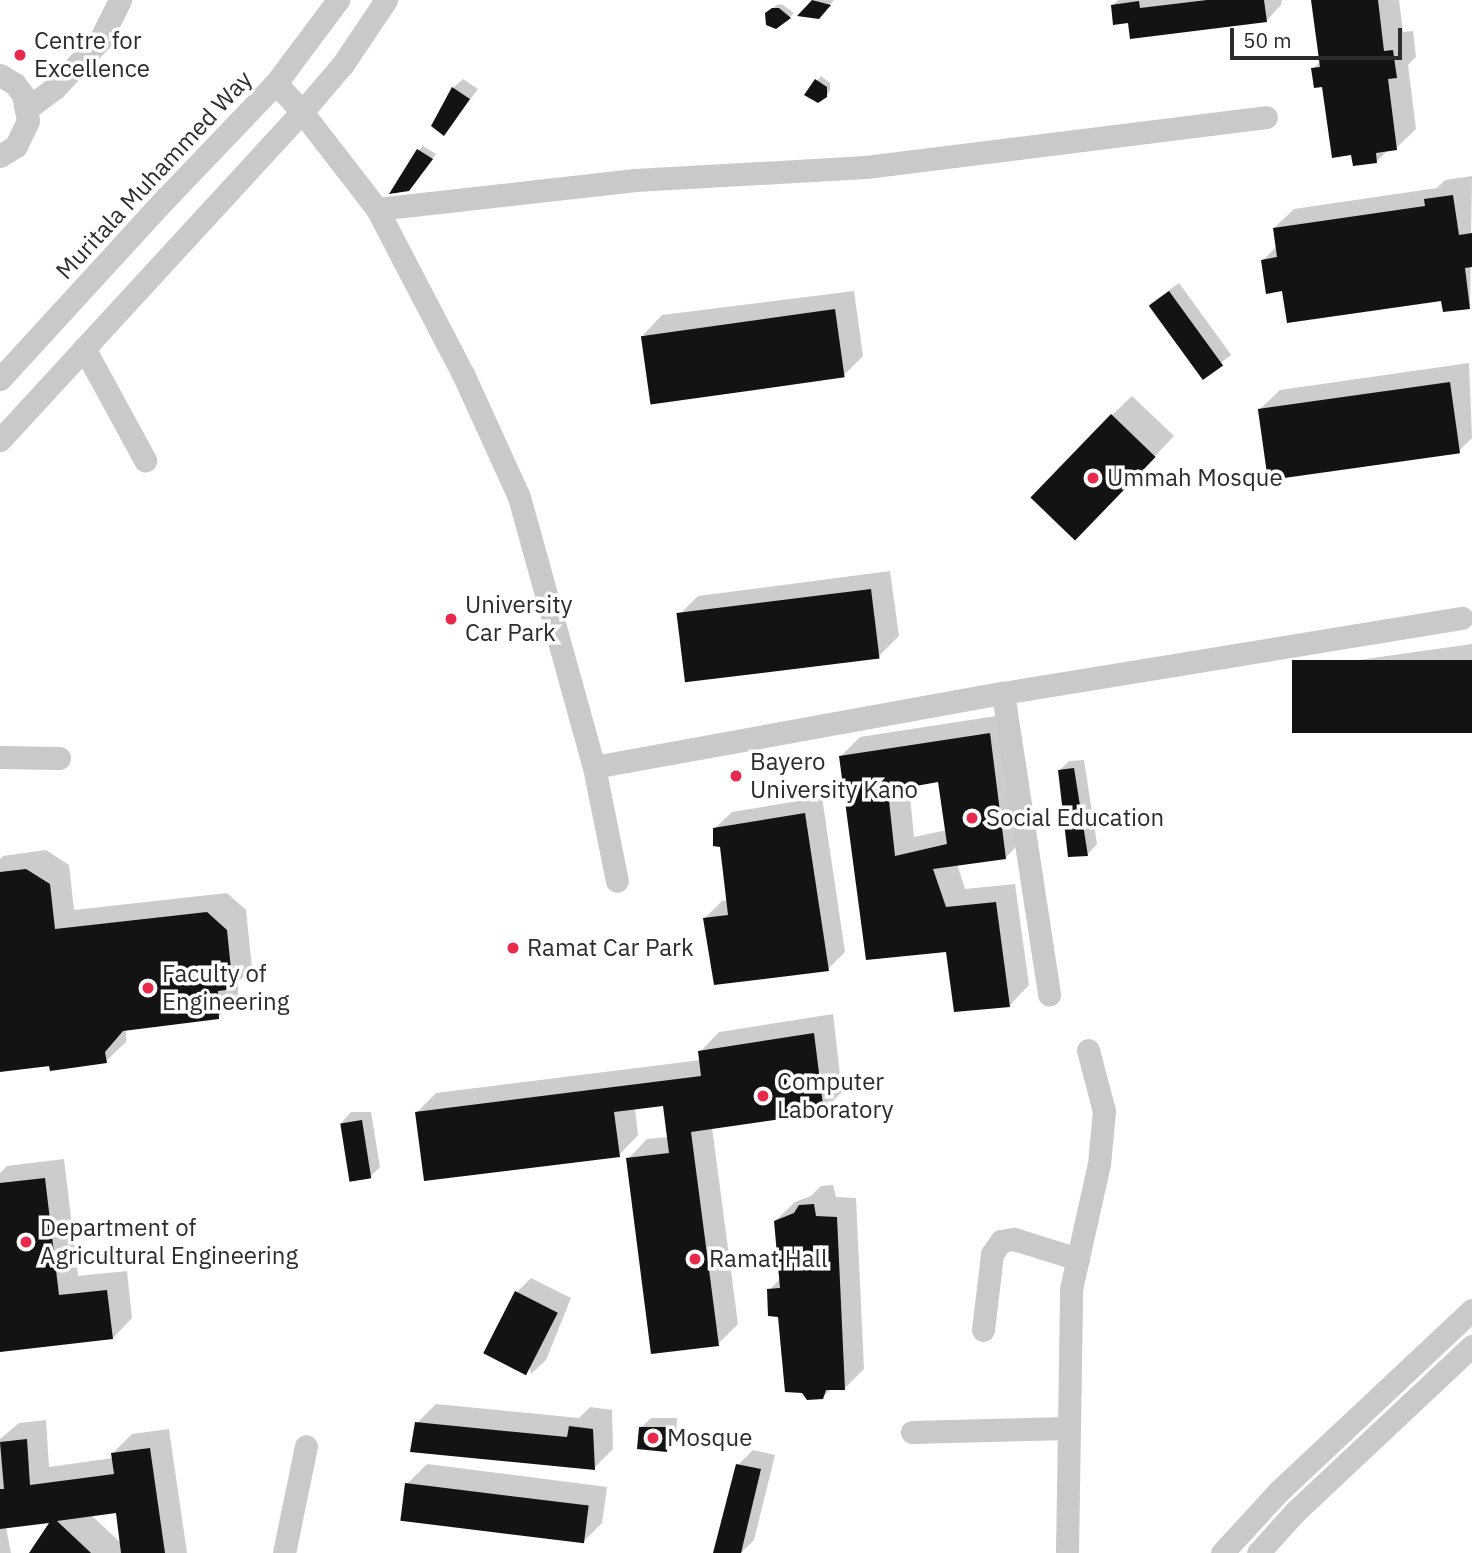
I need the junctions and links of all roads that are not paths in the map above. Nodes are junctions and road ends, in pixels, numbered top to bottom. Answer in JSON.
{"nodes":[{"id":1,"x":120,"y":0,"type":"edge"},
{"id":2,"x":338,"y":0,"type":"edge"},
{"id":3,"x":386,"y":0,"type":"edge"},
{"id":4,"x":0,"y":75,"type":"edge"},
{"id":5,"x":276,"y":83,"type":"junction"},
{"id":6,"x":28,"y":108,"type":"junction"},
{"id":7,"x":302,"y":112,"type":"junction"},
{"id":8,"x":1266,"y":117,"type":"dead end"},
{"id":9,"x":0,"y":156,"type":"edge"},
{"id":10,"x":377,"y":209,"type":"junction"},
{"id":11,"x":84,"y":348,"type":"junction"},
{"id":12,"x":0,"y":379,"type":"edge"},
{"id":13,"x":0,"y":440,"type":"edge"},
{"id":14,"x":145,"y":460,"type":"dead end"},
{"id":15,"x":1462,"y":618,"type":"dead end"},
{"id":16,"x":1003,"y":693,"type":"junction"},
{"id":17,"x":0,"y":757,"type":"edge"},
{"id":18,"x":59,"y":758,"type":"dead end"},
{"id":19,"x":594,"y":767,"type":"junction"},
{"id":20,"x":617,"y":881,"type":"dead end"},
{"id":21,"x":1049,"y":995,"type":"dead end"},
{"id":22,"x":1088,"y":1050,"type":"dead end"},
{"id":23,"x":1078,"y":1259,"type":"junction"},
{"id":24,"x":1472,"y":1310,"type":"edge"},
{"id":25,"x":983,"y":1330,"type":"dead end"},
{"id":26,"x":1472,"y":1346,"type":"edge"},
{"id":27,"x":1069,"y":1428,"type":"junction"},
{"id":28,"x":912,"y":1432,"type":"dead end"},
{"id":29,"x":306,"y":1446,"type":"dead end"},
{"id":30,"x":1278,"y":1492,"type":"junction"},
{"id":31,"x":1296,"y":1511,"type":"junction"},
{"id":32,"x":284,"y":1553,"type":"edge"},
{"id":33,"x":1067,"y":1553,"type":"edge"},
{"id":34,"x":1222,"y":1553,"type":"edge"},
{"id":35,"x":1258,"y":1553,"type":"edge"}],
"edges":[{"from":1,"to":6,"type":"street"},
{"from":2,"to":5,"type":"street","name":"Muritala Muhammed Way"},
{"from":3,"to":7,"type":"street"},
{"from":4,"to":6,"type":"street"},
{"from":5,"to":7,"type":"street"},
{"from":5,"to":12,"type":"street","name":"Muritala Muhammed Way"},
{"from":6,"to":9,"type":"street"},
{"from":7,"to":10,"type":"street"},
{"from":7,"to":11,"type":"street"},
{"from":8,"to":10,"type":"street"},
{"from":10,"to":19,"type":"street"},
{"from":11,"to":13,"type":"street"},
{"from":11,"to":14,"type":"street"},
{"from":15,"to":16,"type":"street"},
{"from":16,"to":19,"type":"street"},
{"from":16,"to":21,"type":"street"},
{"from":17,"to":18,"type":"street"},
{"from":19,"to":20,"type":"street"},
{"from":22,"to":23,"type":"street"},
{"from":23,"to":25,"type":"street"},
{"from":23,"to":27,"type":"street"},
{"from":24,"to":30,"type":"street"},
{"from":26,"to":31,"type":"street"},
{"from":27,"to":28,"type":"street"},
{"from":27,"to":33,"type":"street"},
{"from":29,"to":32,"type":"street"},
{"from":30,"to":31,"type":"street"},
{"from":30,"to":34,"type":"street"},
{"from":31,"to":35,"type":"street"}]}
